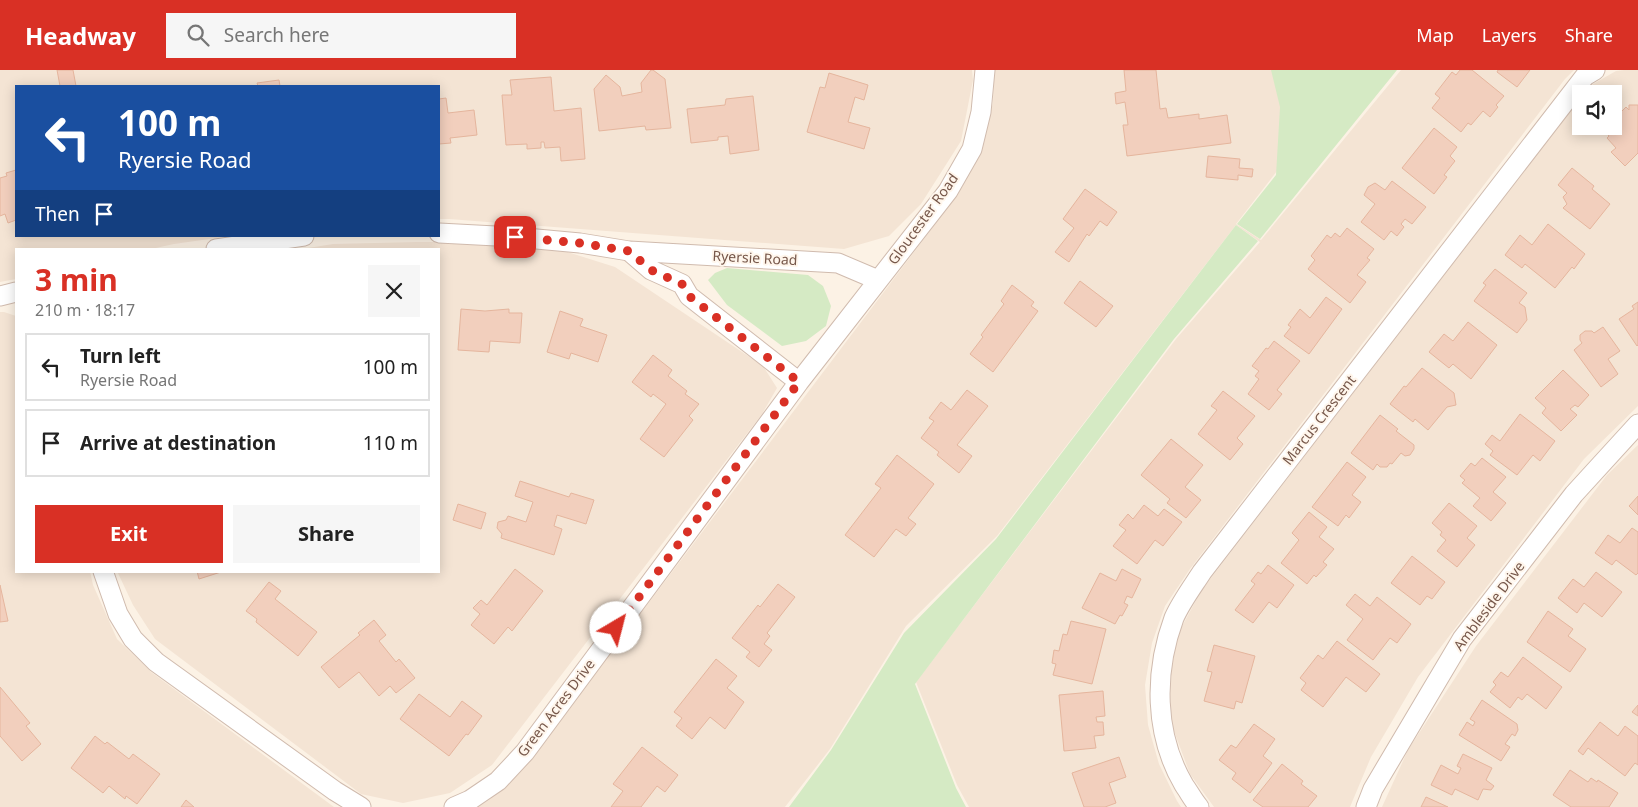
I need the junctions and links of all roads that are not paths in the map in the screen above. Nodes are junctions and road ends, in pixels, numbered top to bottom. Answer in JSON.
{"nodes":[{"id":1,"x":985,"y":70,"type":"edge"},
{"id":2,"x":1595,"y":70,"type":"edge"},
{"id":3,"x":440,"y":233,"type":"edge"},
{"id":4,"x":297,"y":237,"type":"edge"},
{"id":5,"x":223,"y":248,"type":"edge"},
{"id":6,"x":629,"y":251,"type":"junction"},
{"id":7,"x":878,"y":280,"type":"junction"},
{"id":8,"x":15,"y":292,"type":"edge"},
{"id":9,"x":0,"y":296,"type":"edge"},
{"id":10,"x":799,"y":382,"type":"junction"},
{"id":11,"x":1638,"y":424,"type":"edge"},
{"id":12,"x":104,"y":573,"type":"edge"},
{"id":13,"x":361,"y":807,"type":"edge"},
{"id":14,"x":454,"y":807,"type":"edge"},
{"id":15,"x":1199,"y":807,"type":"edge"},
{"id":16,"x":1366,"y":807,"type":"edge"}],
"edges":[{"from":1,"to":7,"type":"street","name":"Gloucester Road"},
{"from":2,"to":15,"type":"street","name":"Marcus Crescent"},
{"from":3,"to":6,"type":"street","name":"Ryersie Road"},
{"from":4,"to":5,"type":"street"},
{"from":6,"to":7,"type":"street","name":"Ryersie Road"},
{"from":6,"to":10,"type":"street"},
{"from":7,"to":10,"type":"street","name":"Green Acres Drive"},
{"from":8,"to":9,"type":"street"},
{"from":10,"to":14,"type":"street","name":"Green Acres Drive"},
{"from":11,"to":16,"type":"street","name":"Ambleside Drive"},
{"from":12,"to":13,"type":"street"}]}
